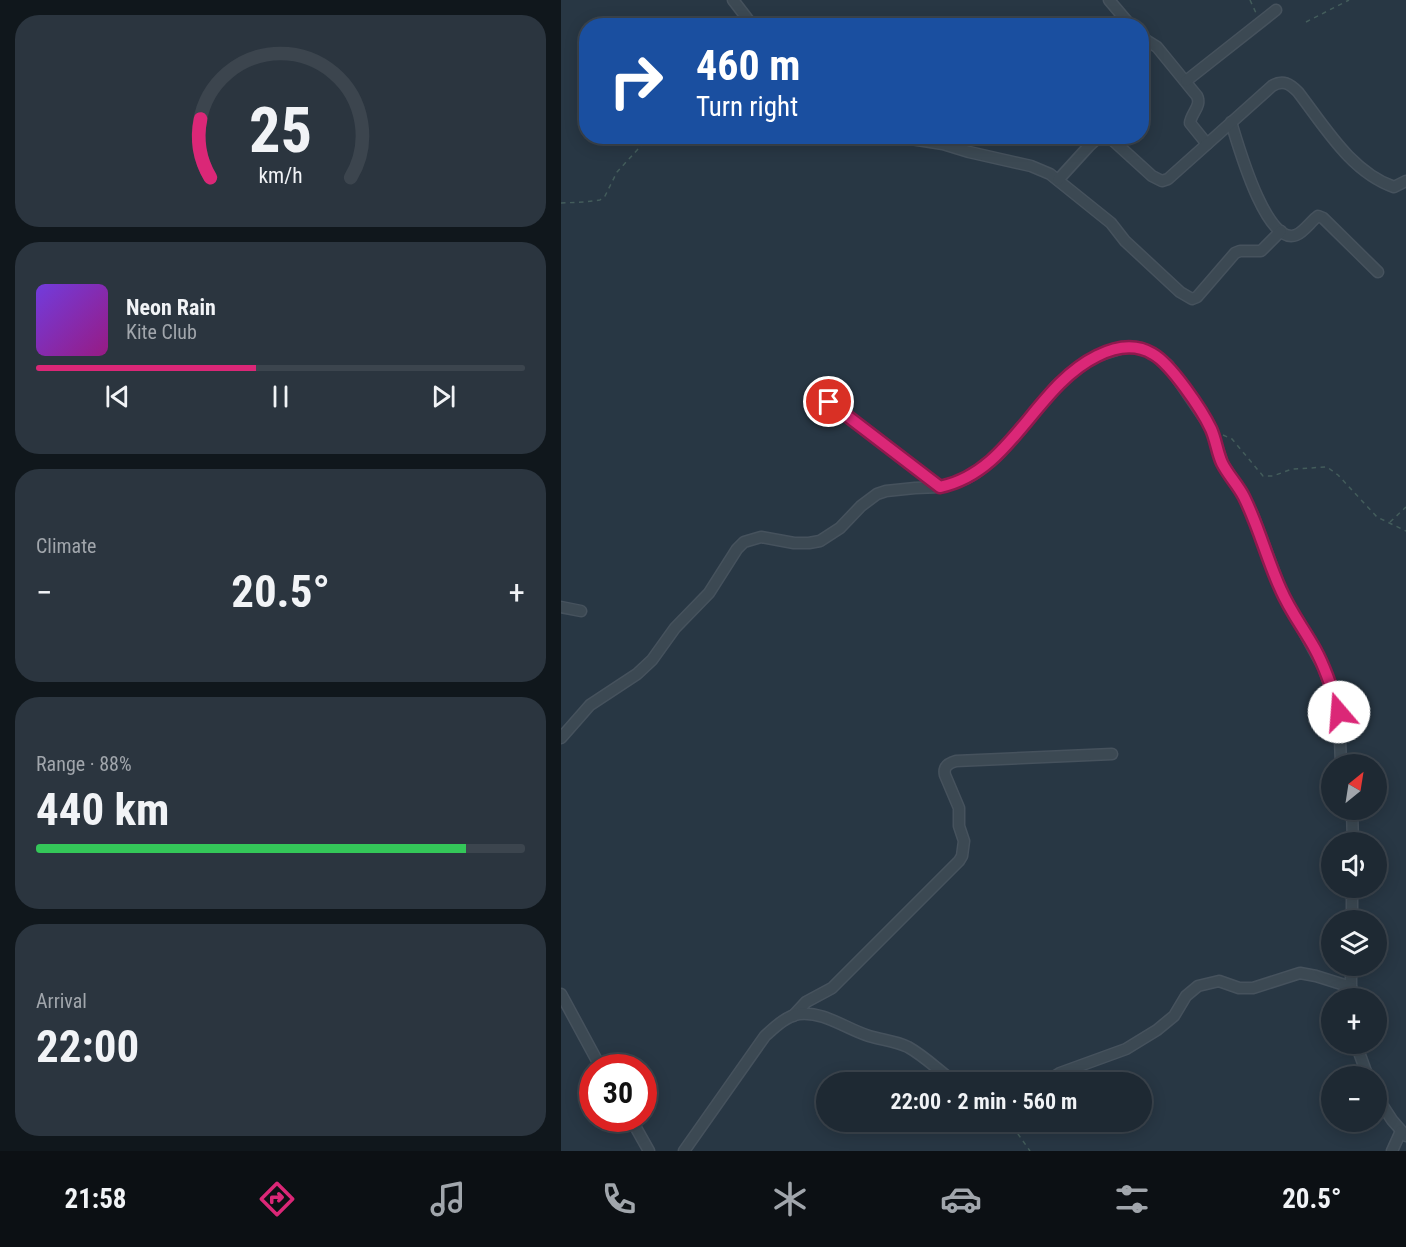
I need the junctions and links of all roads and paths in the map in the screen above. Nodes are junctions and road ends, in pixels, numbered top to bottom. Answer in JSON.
{"nodes":[{"id":1,"x":733,"y":0,"type":"edge"},
{"id":2,"x":1109,"y":0,"type":"edge"},
{"id":3,"x":1250,"y":0,"type":"edge"},
{"id":4,"x":1349,"y":0,"type":"edge"},
{"id":5,"x":1276,"y":10,"type":"dead end"},
{"id":6,"x":747,"y":18,"type":"edge"},
{"id":7,"x":1124,"y":18,"type":"edge"},
{"id":8,"x":1261,"y":22,"type":"junction"},
{"id":9,"x":1306,"y":22,"type":"dead end"},
{"id":10,"x":1149,"y":42,"type":"edge"},
{"id":11,"x":1186,"y":81,"type":"junction"},
{"id":12,"x":1231,"y":122,"type":"junction"},
{"id":13,"x":642,"y":144,"type":"edge"},
{"id":14,"x":943,"y":144,"type":"edge"},
{"id":15,"x":1091,"y":144,"type":"edge"},
{"id":16,"x":1117,"y":144,"type":"edge"},
{"id":17,"x":1207,"y":144,"type":"junction"},
{"id":18,"x":1058,"y":180,"type":"junction"},
{"id":19,"x":1406,"y":181,"type":"edge"},
{"id":20,"x":561,"y":203,"type":"edge"},
{"id":21,"x":1281,"y":231,"type":"junction"},
{"id":22,"x":1378,"y":272,"type":"dead end"},
{"id":23,"x":829,"y":402,"type":"dead end"},
{"id":24,"x":1213,"y":435,"type":"junction"},
{"id":25,"x":940,"y":487,"type":"junction"},
{"id":26,"x":1406,"y":507,"type":"edge"},
{"id":27,"x":1389,"y":522,"type":"junction"},
{"id":28,"x":1406,"y":531,"type":"edge"},
{"id":29,"x":561,"y":607,"type":"edge"},
{"id":30,"x":581,"y":611,"type":"dead end"},
{"id":31,"x":561,"y":738,"type":"edge"},
{"id":32,"x":1112,"y":754,"type":"dead end"},
{"id":33,"x":1341,"y":754,"type":"edge"},
{"id":34,"x":1351,"y":976,"type":"edge"},
{"id":35,"x":1351,"y":987,"type":"joint"},
{"id":36,"x":561,"y":994,"type":"edge"},
{"id":37,"x":565,"y":1014,"type":"edge"},
{"id":38,"x":793,"y":1016,"type":"junction"},
{"id":39,"x":592,"y":1054,"type":"edge"},
{"id":40,"x":941,"y":1072,"type":"edge"},
{"id":41,"x":1063,"y":1072,"type":"edge"},
{"id":42,"x":1387,"y":1111,"type":"edge"},
{"id":43,"x":638,"y":1132,"type":"edge"},
{"id":44,"x":1015,"y":1132,"type":"edge"},
{"id":45,"x":1403,"y":1134,"type":"edge"},
{"id":46,"x":649,"y":1151,"type":"edge"},
{"id":47,"x":684,"y":1151,"type":"edge"},
{"id":48,"x":1030,"y":1151,"type":"edge"},
{"id":49,"x":1392,"y":1151,"type":"edge"}],
"edges":[{"from":1,"to":6,"type":"street"},
{"from":2,"to":7,"type":"street"},
{"from":3,"to":8,"type":"path"},
{"from":4,"to":9,"type":"path"},
{"from":5,"to":8,"type":"street"},
{"from":8,"to":11,"type":"street"},
{"from":10,"to":11,"type":"street"},
{"from":11,"to":17,"type":"street"},
{"from":12,"to":17,"type":"street"},
{"from":12,"to":19,"type":"street"},
{"from":12,"to":21,"type":"street"},
{"from":13,"to":20,"type":"path"},
{"from":14,"to":18,"type":"street"},
{"from":15,"to":18,"type":"street"},
{"from":16,"to":17,"type":"street"},
{"from":18,"to":21,"type":"street"},
{"from":21,"to":22,"type":"street"},
{"from":23,"to":25,"type":"street"},
{"from":24,"to":25,"type":"street"},
{"from":24,"to":27,"type":"path"},
{"from":24,"to":33,"type":"street"},
{"from":25,"to":31,"type":"street"},
{"from":26,"to":27,"type":"path"},
{"from":27,"to":28,"type":"path"},
{"from":29,"to":30,"type":"street"},
{"from":32,"to":38,"type":"street"},
{"from":34,"to":35,"type":"street"},
{"from":35,"to":41,"type":"street"},
{"from":36,"to":37,"type":"street"},
{"from":37,"to":39,"type":"street"},
{"from":38,"to":40,"type":"street"},
{"from":38,"to":47,"type":"street"},
{"from":42,"to":45,"type":"street"},
{"from":43,"to":46,"type":"street"},
{"from":44,"to":48,"type":"path"},
{"from":45,"to":49,"type":"street"}]}
